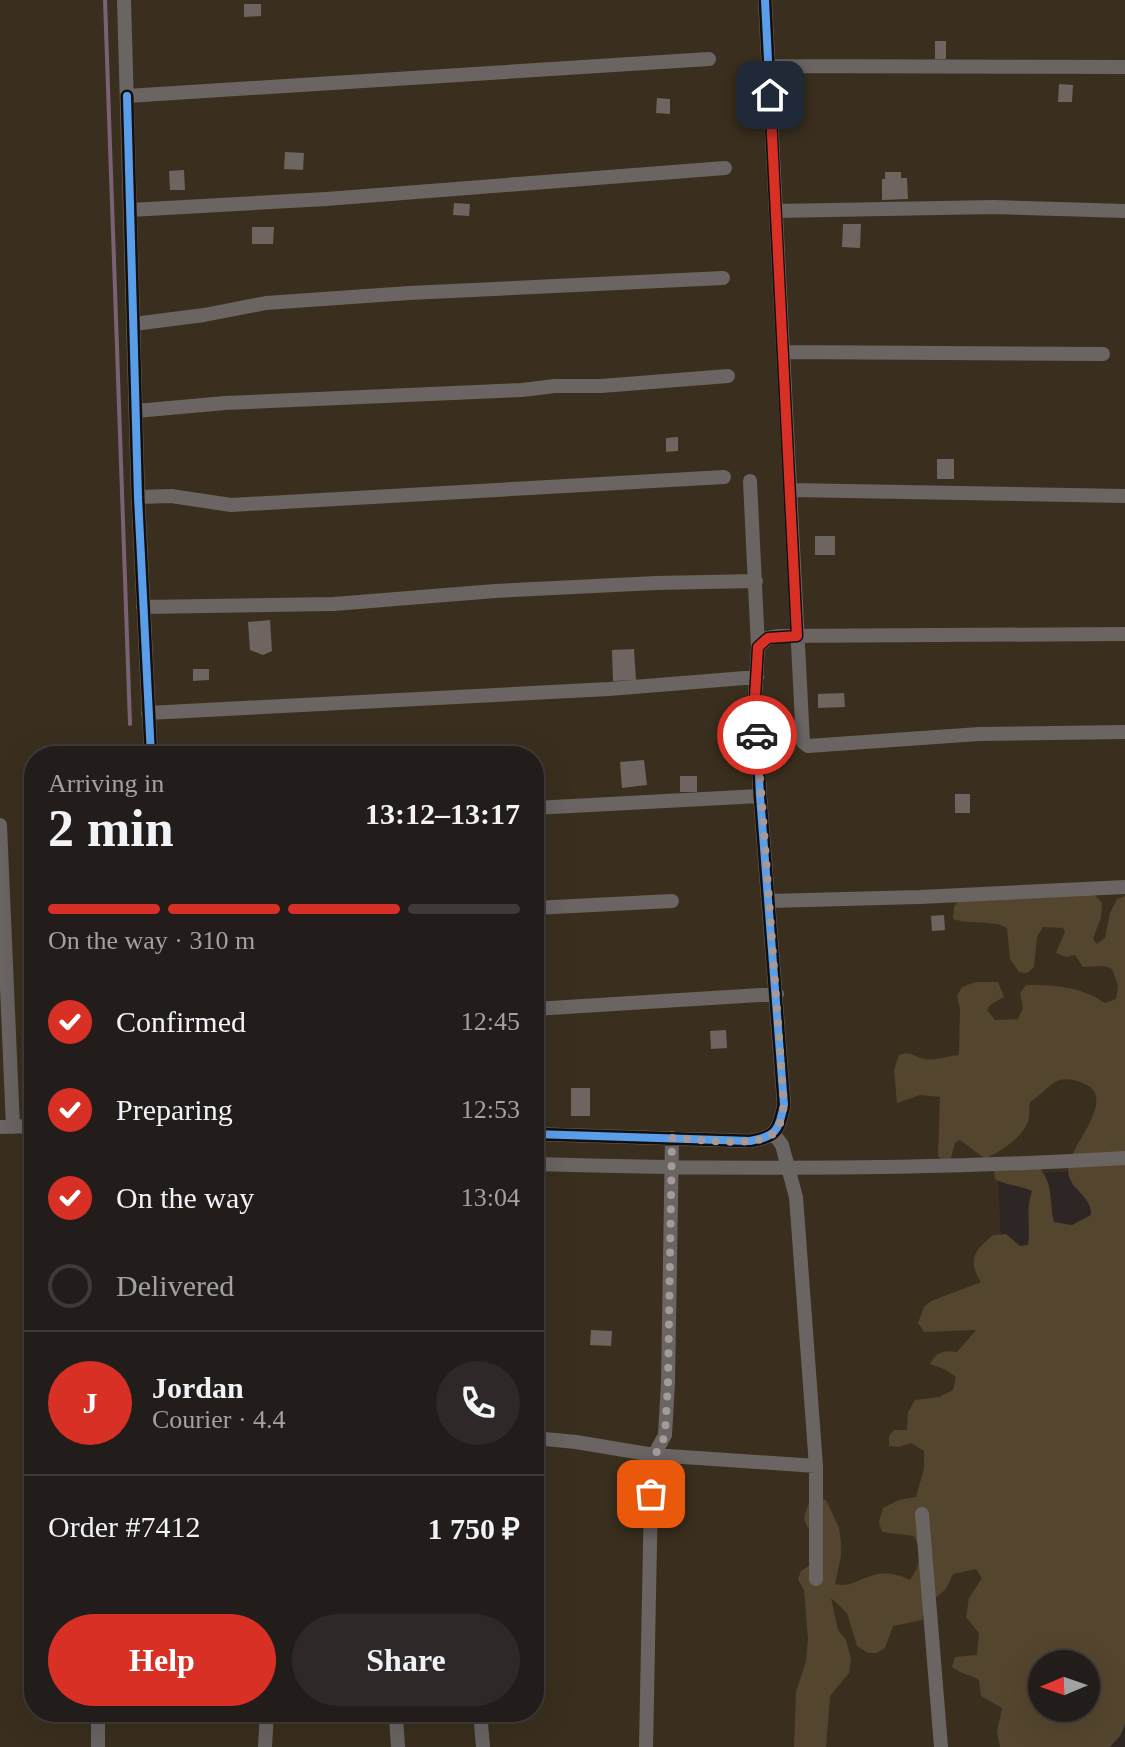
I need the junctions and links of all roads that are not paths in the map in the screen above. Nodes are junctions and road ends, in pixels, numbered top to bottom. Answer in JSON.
{"nodes":[{"id":1,"x":124,"y":0,"type":"edge"},
{"id":2,"x":765,"y":0,"type":"edge"},
{"id":3,"x":709,"y":59,"type":"dead end"},
{"id":4,"x":769,"y":66,"type":"junction"},
{"id":5,"x":1125,"y":67,"type":"edge"},
{"id":6,"x":127,"y":96,"type":"junction"},
{"id":7,"x":725,"y":168,"type":"dead end"},
{"id":8,"x":130,"y":210,"type":"junction"},
{"id":9,"x":776,"y":211,"type":"junction"},
{"id":10,"x":1125,"y":211,"type":"edge"},
{"id":11,"x":723,"y":278,"type":"dead end"},
{"id":12,"x":134,"y":324,"type":"junction"},
{"id":13,"x":785,"y":352,"type":"junction"},
{"id":14,"x":1103,"y":354,"type":"dead end"},
{"id":15,"x":728,"y":376,"type":"dead end"},
{"id":16,"x":136,"y":411,"type":"junction"},
{"id":17,"x":724,"y":477,"type":"dead end"},
{"id":18,"x":750,"y":481,"type":"dead end"},
{"id":19,"x":790,"y":490,"type":"junction"},
{"id":20,"x":1125,"y":496,"type":"edge"},
{"id":21,"x":138,"y":497,"type":"junction"},
{"id":22,"x":756,"y":581,"type":"junction"},
{"id":23,"x":143,"y":607,"type":"junction"},
{"id":24,"x":1125,"y":634,"type":"edge"},
{"id":25,"x":797,"y":636,"type":"junction"},
{"id":26,"x":758,"y":647,"type":"junction"},
{"id":27,"x":757,"y":677,"type":"junction"},
{"id":28,"x":148,"y":713,"type":"junction"},
{"id":29,"x":1125,"y":732,"type":"edge"},
{"id":30,"x":150,"y":746,"type":"edge"},
{"id":31,"x":760,"y":796,"type":"junction"},
{"id":32,"x":544,"y":807,"type":"edge"},
{"id":33,"x":0,"y":825,"type":"edge"},
{"id":34,"x":1125,"y":887,"type":"edge"},
{"id":35,"x":672,"y":901,"type":"dead end"},
{"id":36,"x":769,"y":901,"type":"junction"},
{"id":37,"x":544,"y":907,"type":"edge"},
{"id":38,"x":777,"y":994,"type":"junction"},
{"id":39,"x":544,"y":1008,"type":"edge"},
{"id":40,"x":6,"y":1127,"type":"edge"},
{"id":41,"x":544,"y":1134,"type":"edge"},
{"id":42,"x":774,"y":1134,"type":"junction"},
{"id":43,"x":672,"y":1138,"type":"junction"},
{"id":44,"x":1125,"y":1158,"type":"edge"},
{"id":45,"x":544,"y":1164,"type":"edge"},
{"id":46,"x":672,"y":1168,"type":"junction"},
{"id":47,"x":790,"y":1168,"type":"junction"},
{"id":48,"x":544,"y":1439,"type":"edge"},
{"id":49,"x":654,"y":1455,"type":"junction"},
{"id":50,"x":816,"y":1466,"type":"junction"},
{"id":51,"x":922,"y":1514,"type":"dead end"},
{"id":52,"x":816,"y":1579,"type":"dead end"},
{"id":53,"x":98,"y":1722,"type":"edge"},
{"id":54,"x":266,"y":1722,"type":"edge"},
{"id":55,"x":396,"y":1722,"type":"edge"},
{"id":56,"x":481,"y":1722,"type":"edge"},
{"id":57,"x":98,"y":1747,"type":"edge"},
{"id":58,"x":265,"y":1747,"type":"edge"},
{"id":59,"x":398,"y":1747,"type":"edge"},
{"id":60,"x":483,"y":1747,"type":"edge"},
{"id":61,"x":646,"y":1747,"type":"edge"},
{"id":62,"x":941,"y":1747,"type":"edge"}],
"edges":[{"from":1,"to":6,"type":"street"},
{"from":2,"to":4,"type":"street"},
{"from":3,"to":6,"type":"street"},
{"from":4,"to":5,"type":"street"},
{"from":4,"to":9,"type":"street"},
{"from":6,"to":8,"type":"street"},
{"from":7,"to":8,"type":"street"},
{"from":8,"to":12,"type":"street"},
{"from":9,"to":10,"type":"street"},
{"from":9,"to":13,"type":"street"},
{"from":11,"to":12,"type":"street"},
{"from":12,"to":16,"type":"street"},
{"from":13,"to":14,"type":"street"},
{"from":13,"to":19,"type":"street"},
{"from":15,"to":16,"type":"street"},
{"from":16,"to":21,"type":"street"},
{"from":17,"to":21,"type":"street"},
{"from":18,"to":22,"type":"street"},
{"from":19,"to":20,"type":"street"},
{"from":19,"to":25,"type":"street"},
{"from":21,"to":23,"type":"street"},
{"from":22,"to":23,"type":"street"},
{"from":22,"to":26,"type":"street"},
{"from":23,"to":28,"type":"street"},
{"from":24,"to":25,"type":"street"},
{"from":25,"to":26,"type":"street"},
{"from":25,"to":29,"type":"street"},
{"from":26,"to":27,"type":"street"},
{"from":27,"to":28,"type":"street"},
{"from":27,"to":31,"type":"street"},
{"from":28,"to":30,"type":"street"},
{"from":31,"to":32,"type":"street"},
{"from":31,"to":36,"type":"street"},
{"from":33,"to":40,"type":"street"},
{"from":34,"to":36,"type":"street"},
{"from":35,"to":37,"type":"street"},
{"from":36,"to":38,"type":"street"},
{"from":38,"to":39,"type":"street"},
{"from":38,"to":42,"type":"street"},
{"from":41,"to":43,"type":"street"},
{"from":42,"to":43,"type":"street"},
{"from":42,"to":47,"type":"street"},
{"from":43,"to":46,"type":"street"},
{"from":44,"to":47,"type":"street"},
{"from":45,"to":46,"type":"street"},
{"from":46,"to":47,"type":"street"},
{"from":46,"to":49,"type":"street"},
{"from":47,"to":50,"type":"street"},
{"from":48,"to":49,"type":"street"},
{"from":49,"to":50,"type":"street"},
{"from":49,"to":61,"type":"street"},
{"from":50,"to":52,"type":"street"},
{"from":51,"to":62,"type":"street"},
{"from":53,"to":57,"type":"street"},
{"from":54,"to":58,"type":"street"},
{"from":55,"to":59,"type":"street"},
{"from":56,"to":60,"type":"street"}]}
